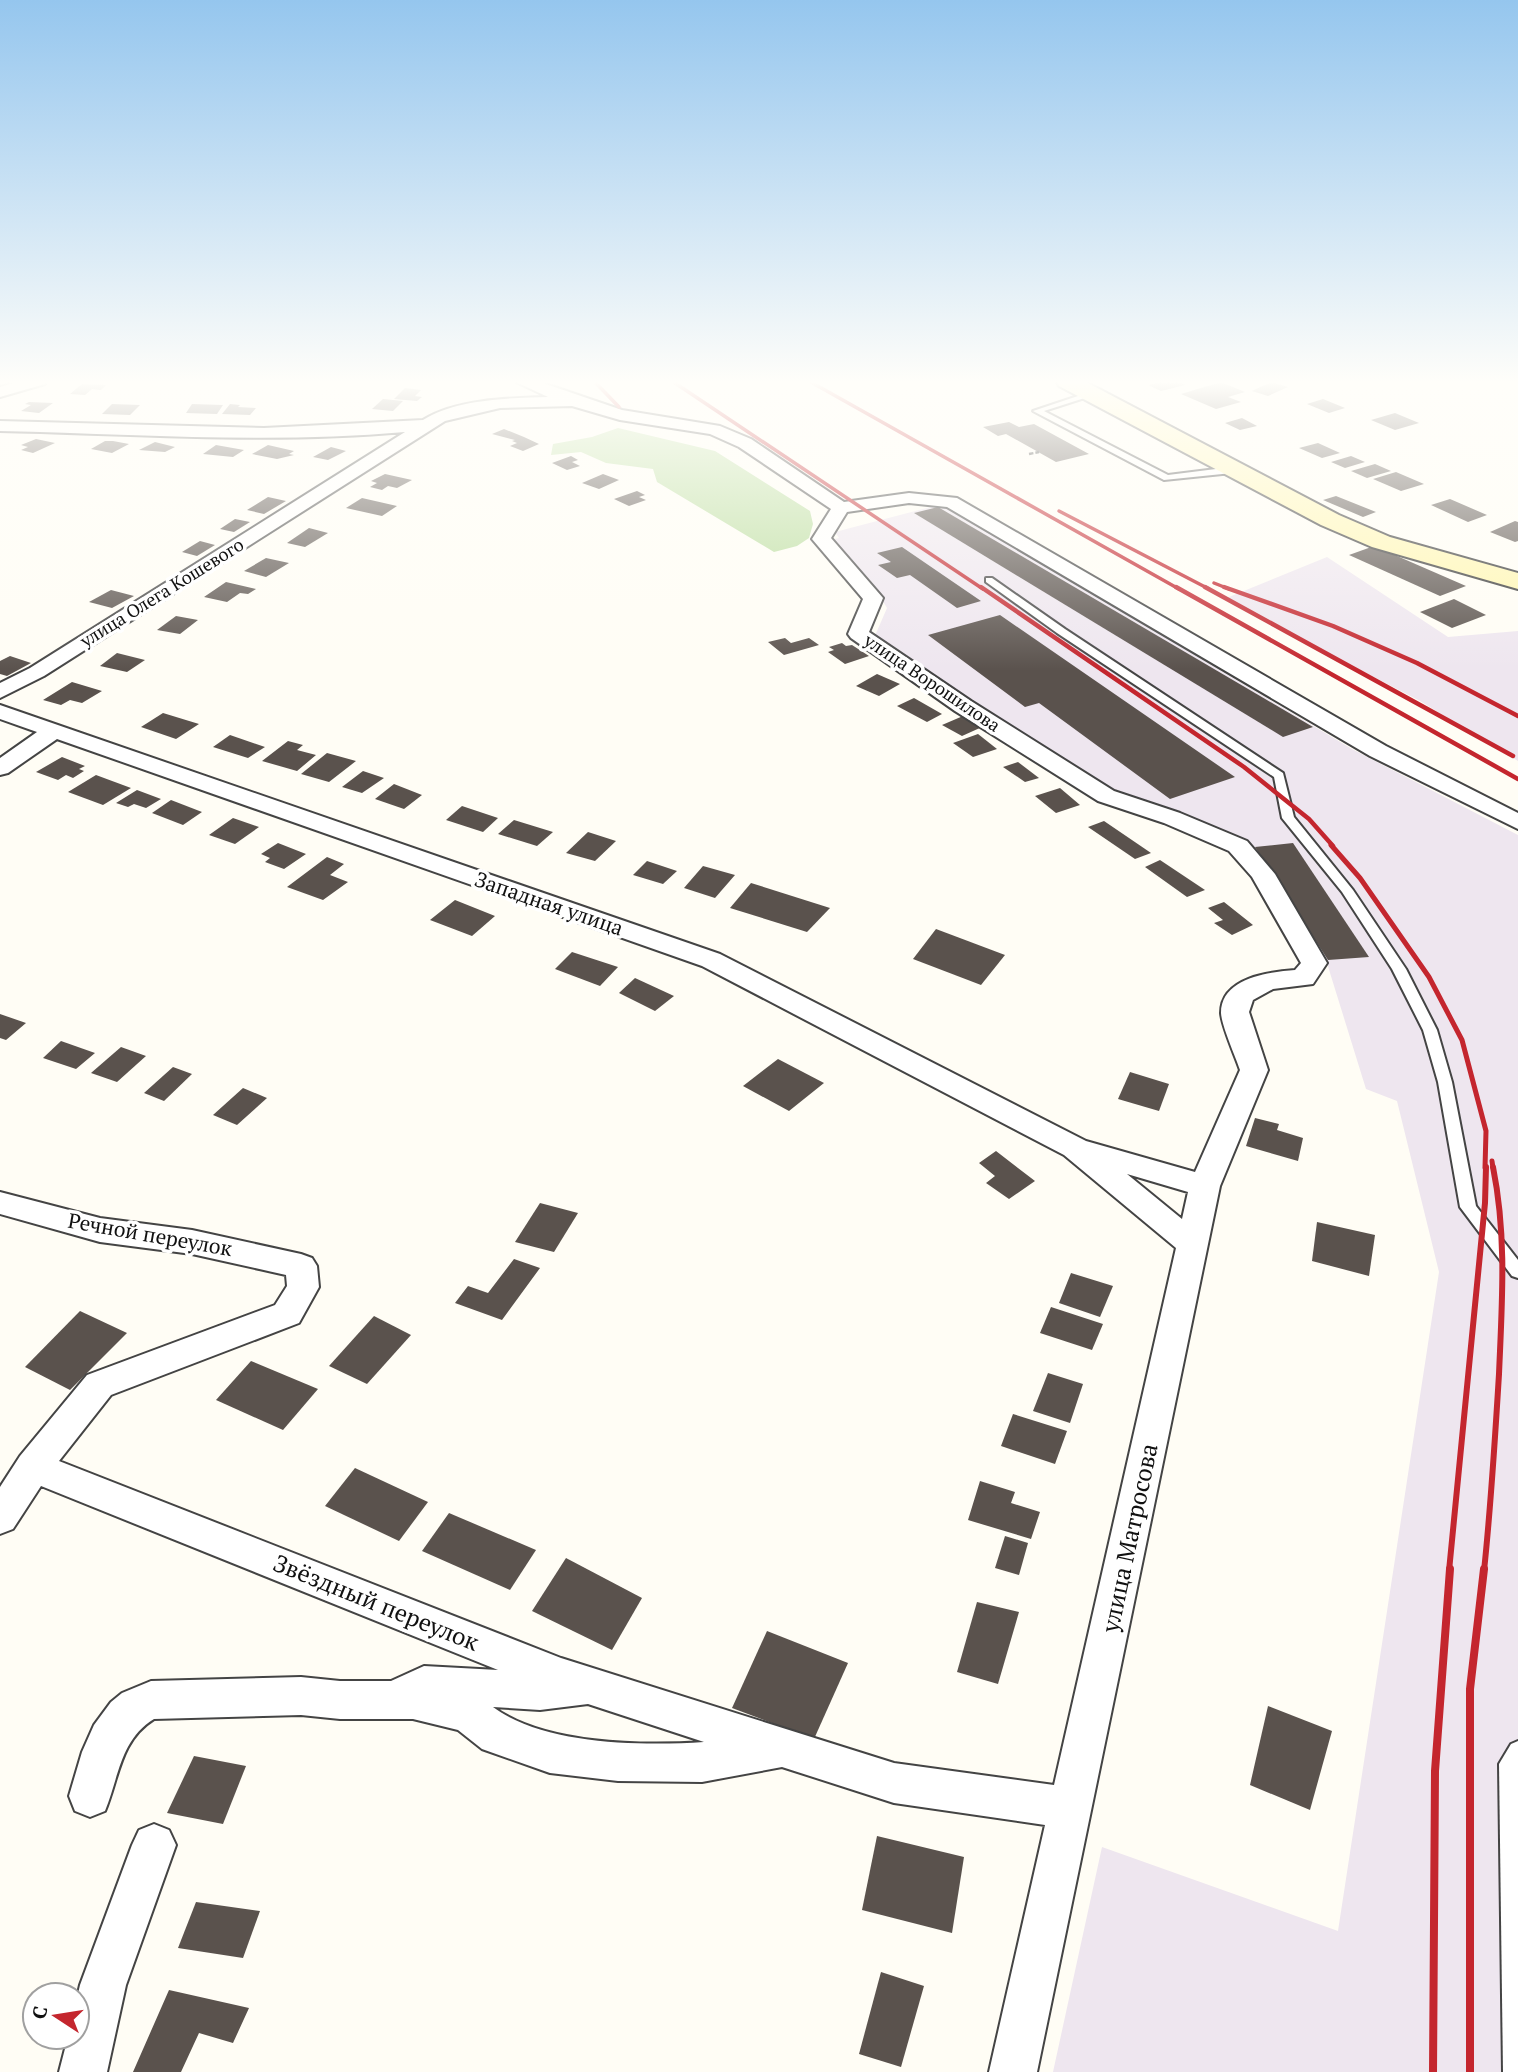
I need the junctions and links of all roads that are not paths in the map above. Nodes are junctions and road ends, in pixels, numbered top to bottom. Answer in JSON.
{"nodes":[{"id":1,"x":343,"y":478,"type":"edge"},
{"id":2,"x":796,"y":478,"type":"edge"},
{"id":3,"x":1247,"y":478,"type":"edge"},
{"id":4,"x":841,"y":508,"type":"junction"},
{"id":5,"x":989,"y":580,"type":"dead end"},
{"id":6,"x":1518,"y":581,"type":"edge"},
{"id":7,"x":0,"y":692,"type":"edge"},
{"id":8,"x":0,"y":712,"type":"edge"},
{"id":9,"x":54,"y":731,"type":"junction"},
{"id":10,"x":0,"y":768,"type":"edge"},
{"id":11,"x":1518,"y":822,"type":"edge"},
{"id":12,"x":1235,"y":1012,"type":"joint"},
{"id":13,"x":1075,"y":1148,"type":"junction"},
{"id":14,"x":1205,"y":1186,"type":"junction"},
{"id":15,"x":0,"y":1203,"type":"edge"},
{"id":16,"x":1194,"y":1245,"type":"junction"},
{"id":17,"x":1518,"y":1272,"type":"edge"},
{"id":18,"x":33,"y":1467,"type":"junction"},
{"id":19,"x":0,"y":1518,"type":"edge"},
{"id":20,"x":593,"y":1687,"type":"junction"},
{"id":21,"x":393,"y":1698,"type":"junction"},
{"id":22,"x":782,"y":1748,"type":"junction"},
{"id":23,"x":1518,"y":1751,"type":"edge"},
{"id":24,"x":90,"y":1796,"type":"dead end"},
{"id":25,"x":1072,"y":1808,"type":"junction"},
{"id":26,"x":154,"y":1844,"type":"dead end"},
{"id":27,"x":83,"y":2072,"type":"edge"},
{"id":28,"x":1013,"y":2072,"type":"edge"},
{"id":29,"x":1515,"y":2072,"type":"edge"}],
"edges":[{"from":1,"to":7,"type":"street","name":"улица Олега Кошевого"},
{"from":2,"to":4,"type":"street"},
{"from":3,"to":6,"type":"main road"},
{"from":4,"to":11,"type":"street"},
{"from":4,"to":12,"type":"street","name":"улица Ворошилова"},
{"from":5,"to":17,"type":"lane"},
{"from":8,"to":9,"type":"street","name":"Западная улица"},
{"from":9,"to":10,"type":"street"},
{"from":9,"to":13,"type":"street","name":"Западная улица"},
{"from":12,"to":14,"type":"street","name":"улица Матросова"},
{"from":13,"to":14,"type":"street"},
{"from":13,"to":16,"type":"street"},
{"from":14,"to":16,"type":"street","name":"улица Матросова"},
{"from":15,"to":18,"type":"street","name":"Речной переулок"},
{"from":16,"to":25,"type":"street","name":"улица Матросова"},
{"from":18,"to":19,"type":"street"},
{"from":18,"to":20,"type":"street","name":"Звёздный переулок"},
{"from":20,"to":21,"type":"street"},
{"from":20,"to":22,"type":"street","name":"Звёздный переулок"},
{"from":21,"to":22,"type":"street"},
{"from":21,"to":24,"type":"street"},
{"from":22,"to":25,"type":"street","name":"Звёздный переулок"},
{"from":23,"to":29,"type":"lane"},
{"from":25,"to":28,"type":"street","name":"улица Матросова"},
{"from":26,"to":27,"type":"street"}]}
